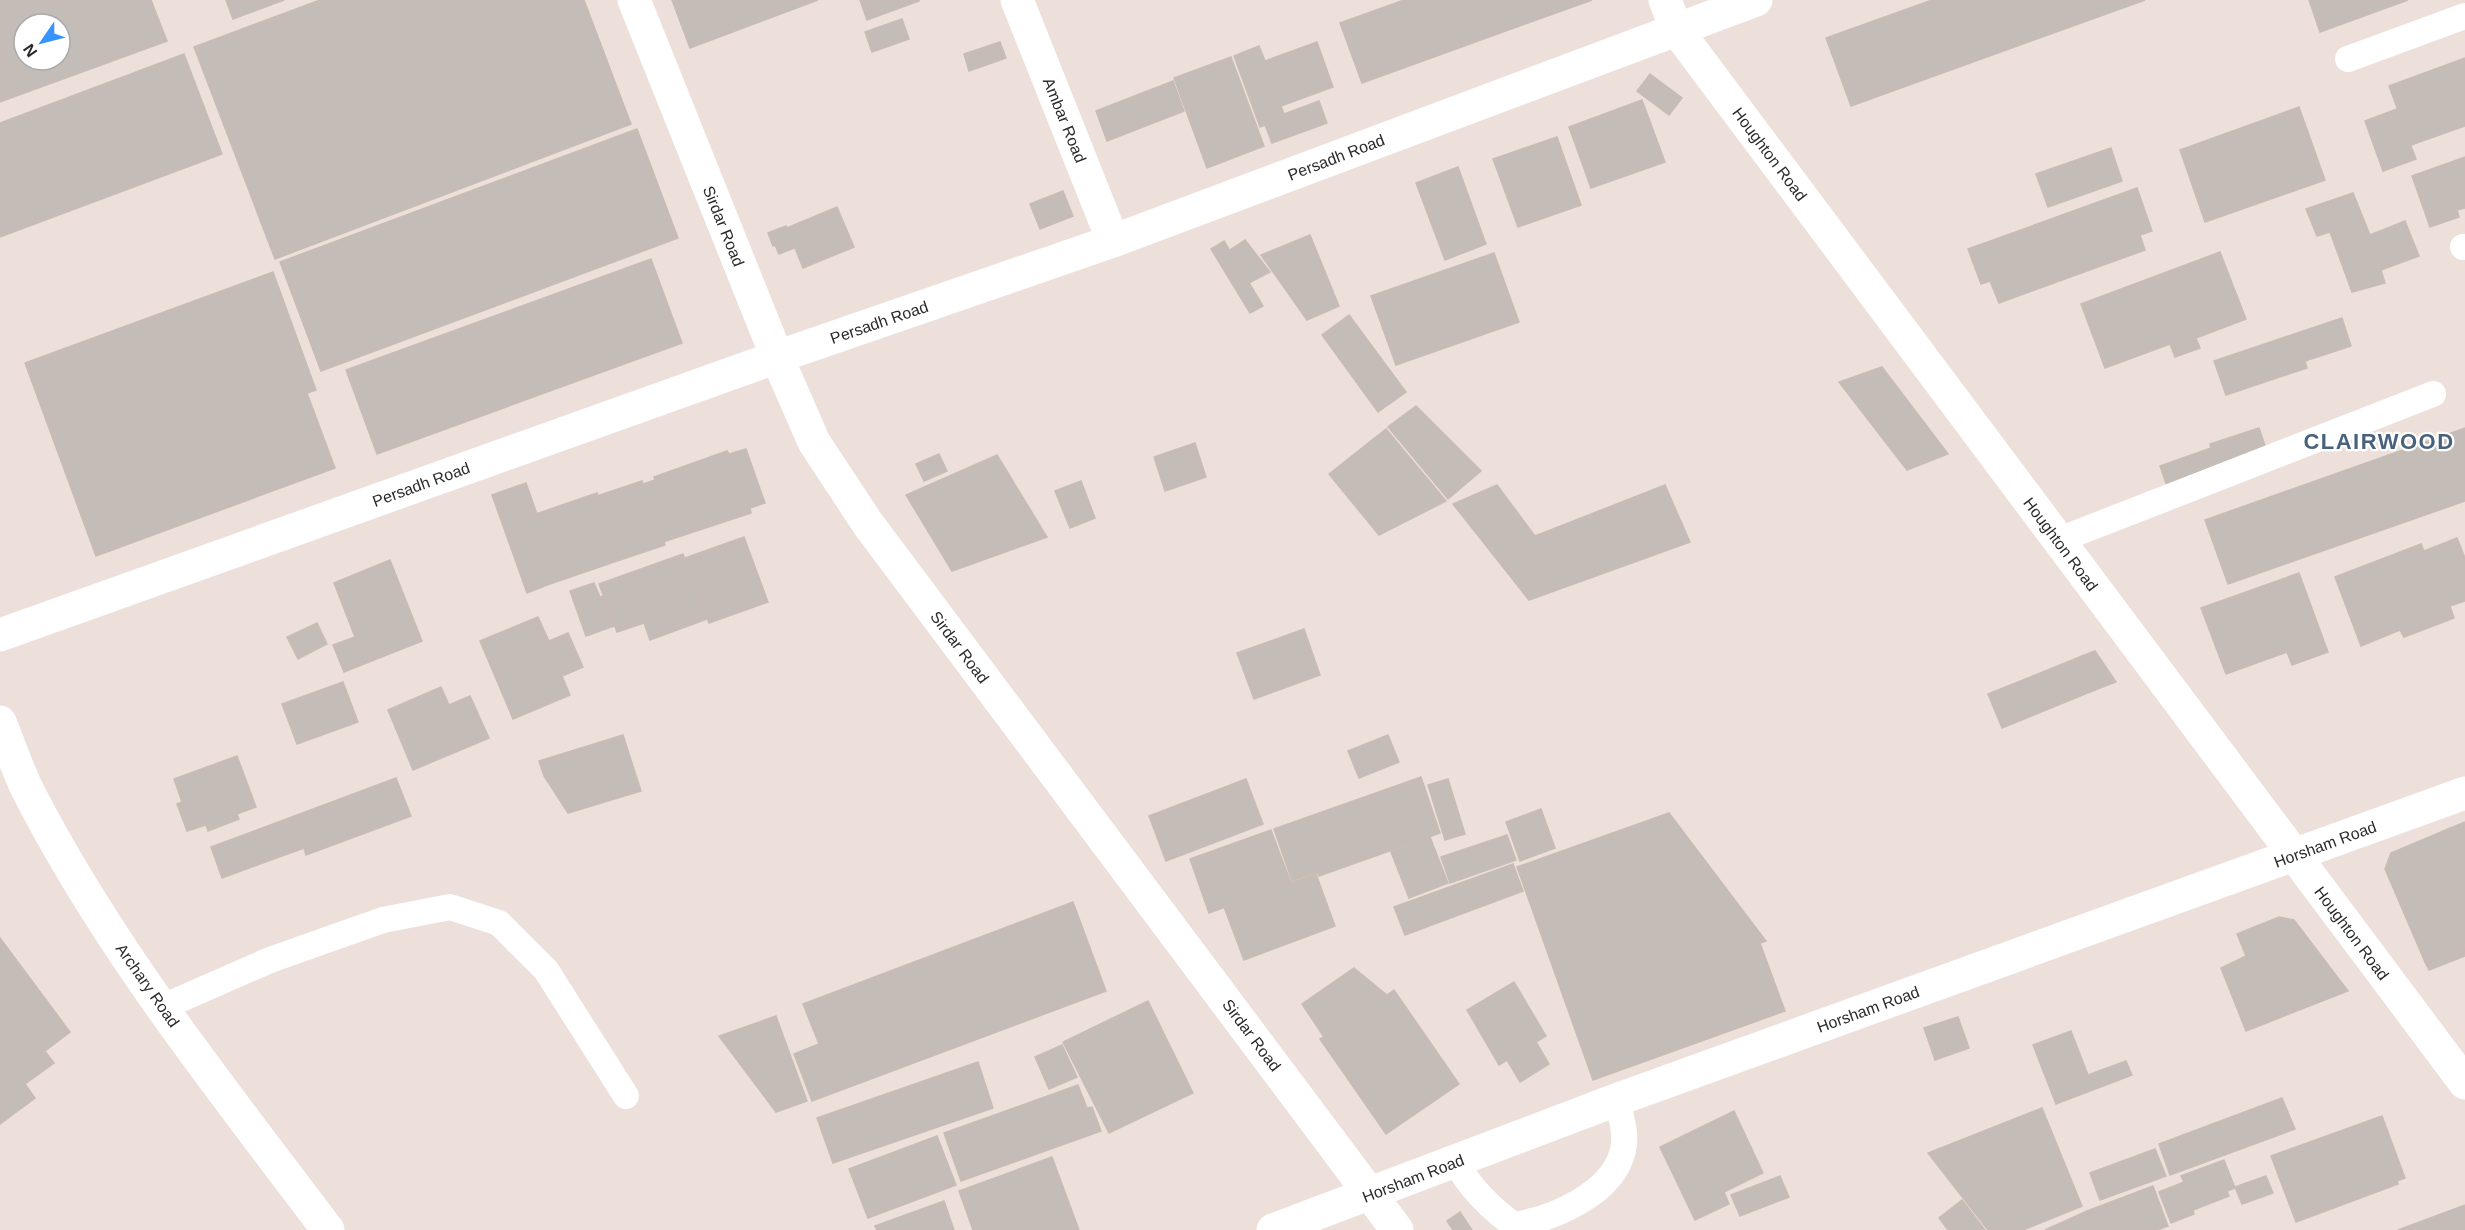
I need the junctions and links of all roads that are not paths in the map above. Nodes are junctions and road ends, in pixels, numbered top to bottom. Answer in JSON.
{"nodes":[{"id":1,"x":634,"y":0,"type":"edge"},
{"id":2,"x":1017,"y":0,"type":"edge"},
{"id":3,"x":1756,"y":0,"type":"edge"},
{"id":4,"x":1670,"y":15,"type":"edge"},
{"id":5,"x":2465,"y":16,"type":"edge"},
{"id":6,"x":2348,"y":59,"type":"dead end"},
{"id":7,"x":1113,"y":241,"type":"junction"},
{"id":8,"x":777,"y":357,"type":"junction"},
{"id":9,"x":2433,"y":394,"type":"dead end"},
{"id":10,"x":2059,"y":540,"type":"junction"},
{"id":11,"x":0,"y":635,"type":"edge"},
{"id":12,"x":0,"y":722,"type":"edge"},
{"id":13,"x":2465,"y":793,"type":"edge"},
{"id":14,"x":2294,"y":856,"type":"junction"},
{"id":15,"x":163,"y":1007,"type":"junction"},
{"id":16,"x":2465,"y":1083,"type":"edge"},
{"id":17,"x":626,"y":1096,"type":"dead end"},
{"id":18,"x":1616,"y":1100,"type":"junction"},
{"id":19,"x":1455,"y":1161,"type":"junction"},
{"id":20,"x":1371,"y":1195,"type":"junction"},
{"id":21,"x":328,"y":1230,"type":"edge"},
{"id":22,"x":1273,"y":1230,"type":"edge"},
{"id":23,"x":1397,"y":1230,"type":"edge"}],
"edges":[{"from":1,"to":8,"type":"street","name":"Sirdar Road"},
{"from":2,"to":7,"type":"street","name":"Ambar Road"},
{"from":3,"to":4,"type":"street","name":"Persadh Road"},
{"from":4,"to":7,"type":"street","name":"Persadh Road"},
{"from":4,"to":10,"type":"street","name":"Houghton Road"},
{"from":5,"to":6,"type":"lane"},
{"from":7,"to":8,"type":"street","name":"Persadh Road"},
{"from":8,"to":11,"type":"street","name":"Persadh Road"},
{"from":8,"to":20,"type":"street","name":"Sirdar Road"},
{"from":9,"to":10,"type":"lane"},
{"from":10,"to":14,"type":"street","name":"Houghton Road"},
{"from":12,"to":15,"type":"street","name":"Archary Road"},
{"from":13,"to":14,"type":"street","name":"Horsham Road"},
{"from":14,"to":16,"type":"street","name":"Houghton Road"},
{"from":14,"to":18,"type":"street","name":"Horsham Road"},
{"from":15,"to":17,"type":"lane"},
{"from":15,"to":21,"type":"street","name":"Archary Road"},
{"from":18,"to":19,"type":"street","name":"Horsham Road"},
{"from":18,"to":19,"type":"lane"},
{"from":19,"to":20,"type":"street","name":"Horsham Road"},
{"from":20,"to":22,"type":"street","name":"Horsham Road"},
{"from":20,"to":23,"type":"street","name":"Sirdar Road"}]}
